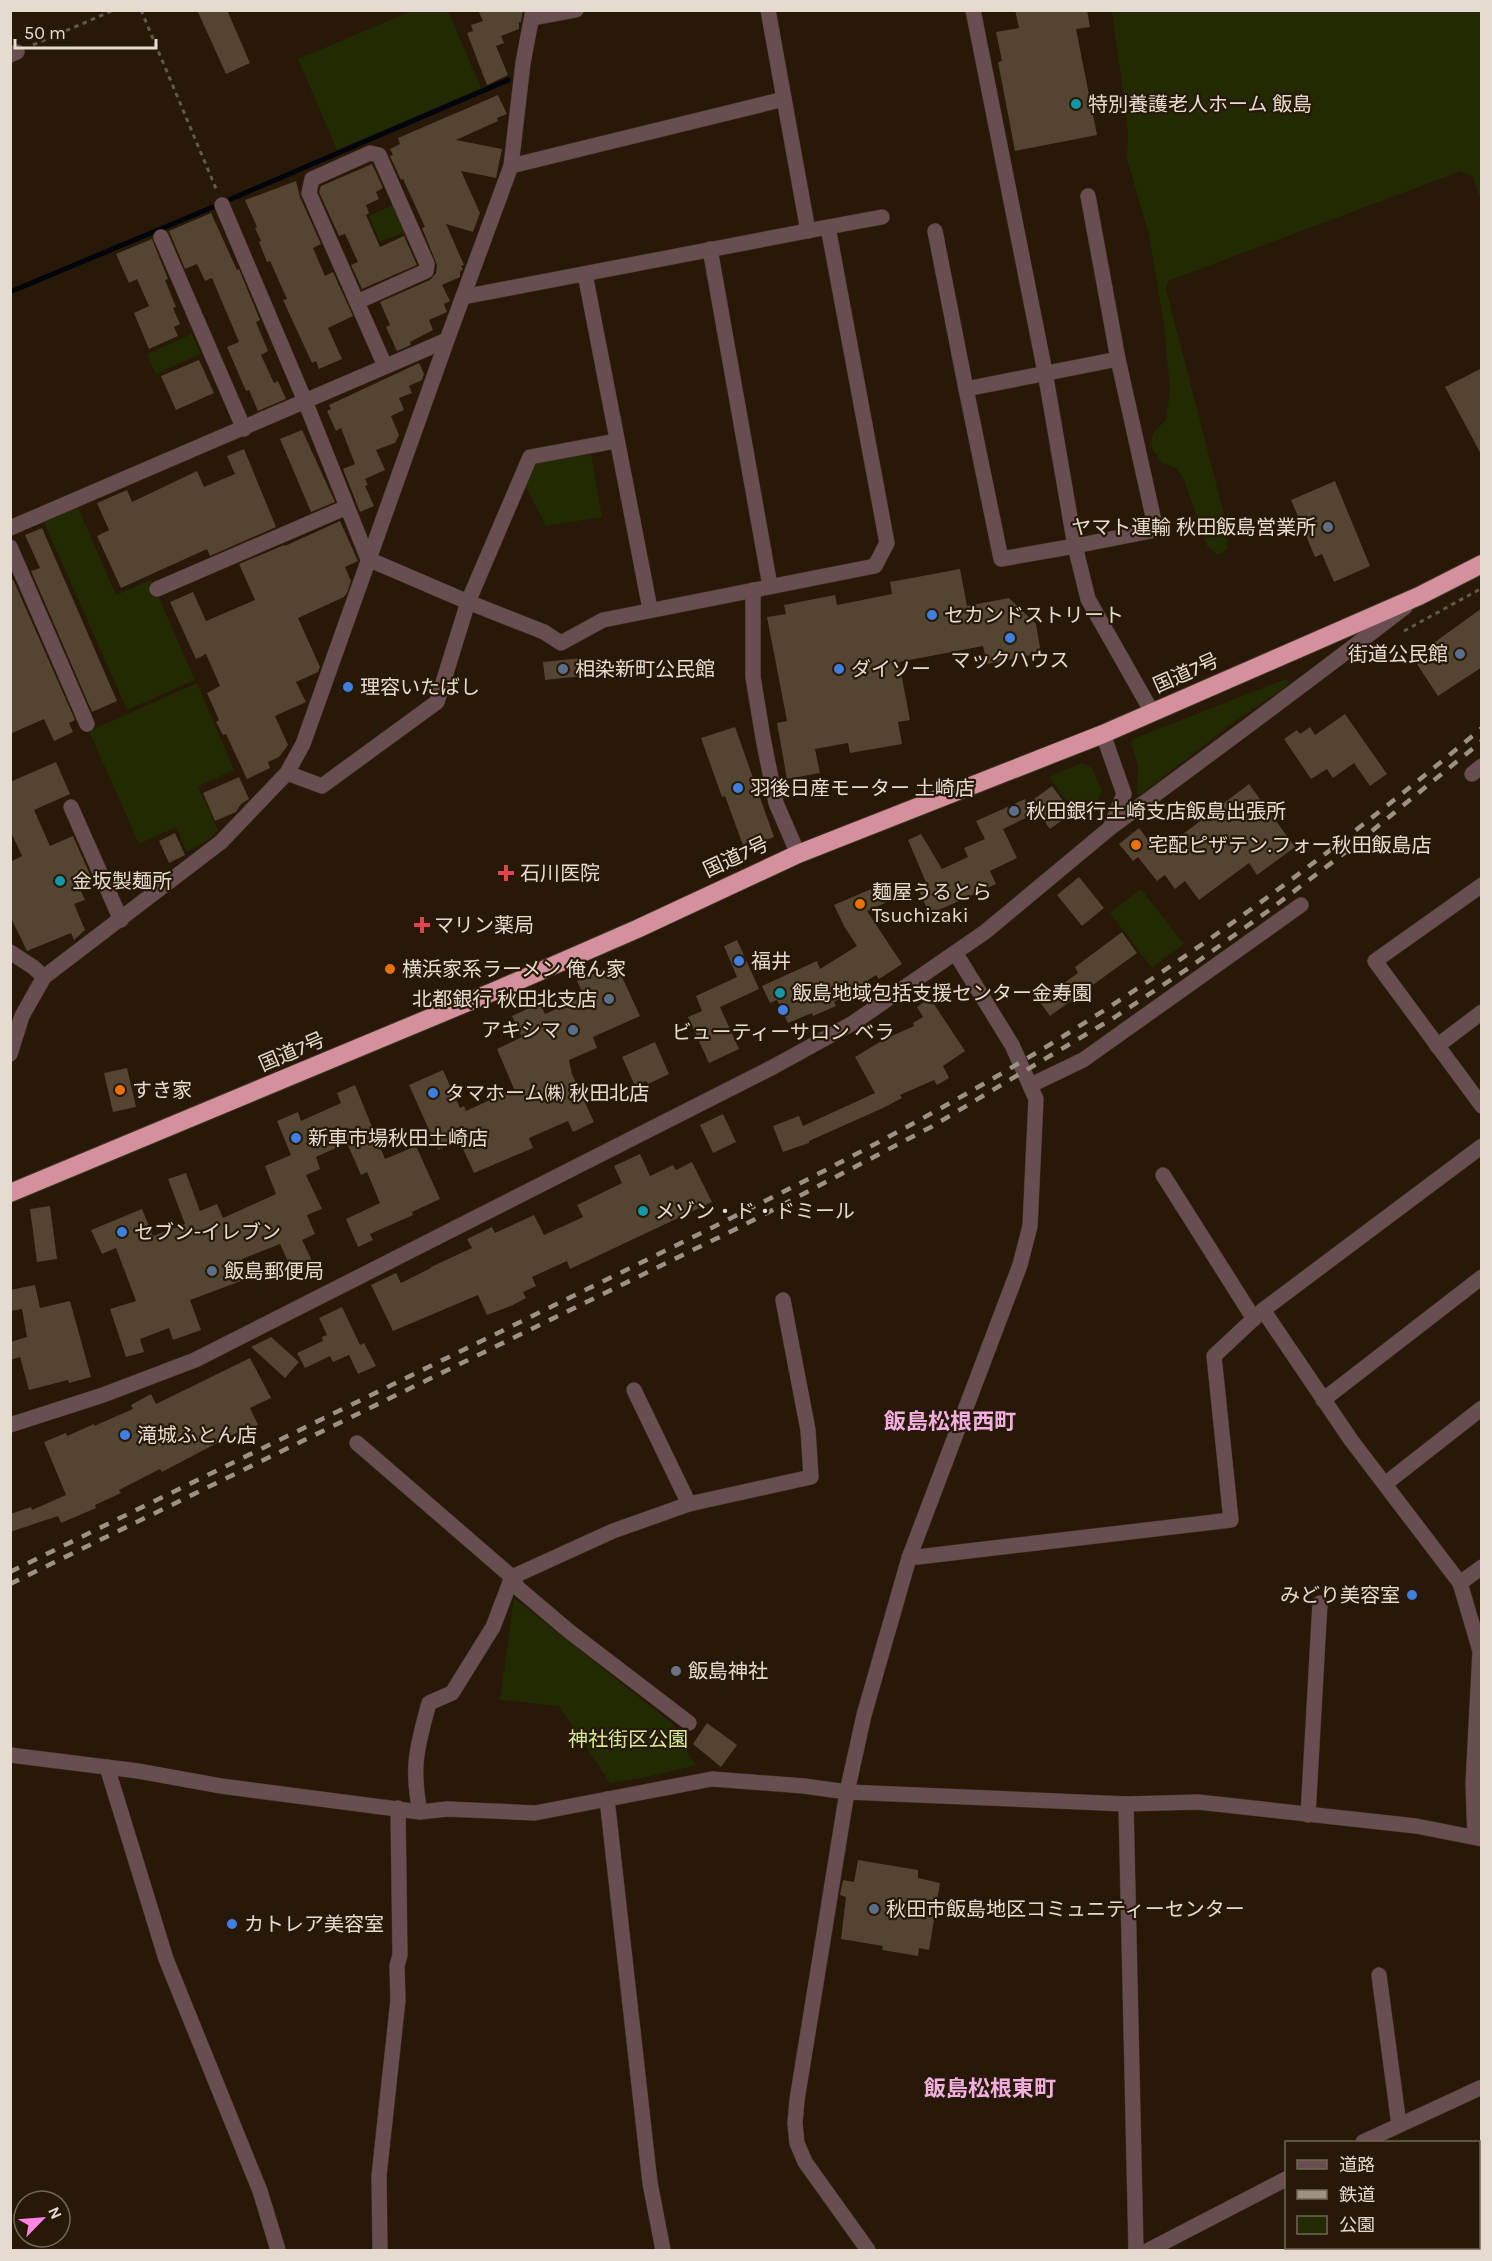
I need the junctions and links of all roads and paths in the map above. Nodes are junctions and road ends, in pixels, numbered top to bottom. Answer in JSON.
{"nodes":[{"id":1,"x":114,"y":10,"type":"edge"},
{"id":2,"x":141,"y":10,"type":"edge"},
{"id":3,"x":576,"y":10,"type":"edge"},
{"id":4,"x":768,"y":10,"type":"edge"},
{"id":5,"x":973,"y":10,"type":"edge"},
{"id":6,"x":533,"y":14,"type":"edge"},
{"id":7,"x":14,"y":53,"type":"edge"},
{"id":8,"x":784,"y":99,"type":"junction"},
{"id":9,"x":511,"y":166,"type":"junction"},
{"id":10,"x":1088,"y":196,"type":"dead end"},
{"id":11,"x":222,"y":205,"type":"joint"},
{"id":12,"x":882,"y":217,"type":"dead end"},
{"id":13,"x":828,"y":227,"type":"junction"},
{"id":14,"x":808,"y":231,"type":"junction"},
{"id":15,"x":935,"y":231,"type":"dead end"},
{"id":16,"x":161,"y":237,"type":"dead end"},
{"id":17,"x":710,"y":249,"type":"junction"},
{"id":18,"x":585,"y":274,"type":"junction"},
{"id":19,"x":463,"y":297,"type":"junction"},
{"id":20,"x":357,"y":302,"type":"junction"},
{"id":21,"x":447,"y":340,"type":"junction"},
{"id":22,"x":1118,"y":359,"type":"junction"},
{"id":23,"x":386,"y":366,"type":"junction"},
{"id":24,"x":1045,"y":372,"type":"junction"},
{"id":25,"x":966,"y":389,"type":"junction"},
{"id":26,"x":305,"y":401,"type":"junction"},
{"id":27,"x":244,"y":429,"type":"junction"},
{"id":28,"x":616,"y":441,"type":"junction"},
{"id":29,"x":347,"y":507,"type":"junction"},
{"id":30,"x":10,"y":528,"type":"edge"},
{"id":31,"x":1075,"y":546,"type":"junction"},
{"id":32,"x":10,"y":547,"type":"edge"},
{"id":33,"x":368,"y":559,"type":"junction"},
{"id":34,"x":1482,"y":564,"type":"edge"},
{"id":35,"x":771,"y":586,"type":"junction"},
{"id":36,"x":157,"y":589,"type":"dead end"},
{"id":37,"x":753,"y":590,"type":"junction"},
{"id":38,"x":1419,"y":596,"type":"junction"},
{"id":39,"x":468,"y":603,"type":"junction"},
{"id":40,"x":650,"y":609,"type":"junction"},
{"id":41,"x":1152,"y":712,"type":"junction"},
{"id":42,"x":87,"y":724,"type":"dead end"},
{"id":43,"x":1103,"y":734,"type":"junction"},
{"id":44,"x":287,"y":773,"type":"junction"},
{"id":45,"x":71,"y":807,"type":"dead end"},
{"id":46,"x":1110,"y":828,"type":"junction"},
{"id":47,"x":798,"y":854,"type":"junction"},
{"id":48,"x":1482,"y":885,"type":"edge"},
{"id":49,"x":1300,"y":905,"type":"dead end"},
{"id":50,"x":121,"y":920,"type":"junction"},
{"id":51,"x":12,"y":950,"type":"edge"},
{"id":52,"x":956,"y":954,"type":"junction"},
{"id":53,"x":44,"y":978,"type":"junction"},
{"id":54,"x":1482,"y":1012,"type":"edge"},
{"id":55,"x":1437,"y":1046,"type":"junction"},
{"id":56,"x":10,"y":1054,"type":"edge"},
{"id":57,"x":1031,"y":1085,"type":"junction"},
{"id":58,"x":1482,"y":1106,"type":"edge"},
{"id":59,"x":1482,"y":1146,"type":"edge"},
{"id":60,"x":1163,"y":1175,"type":"dead end"},
{"id":61,"x":10,"y":1193,"type":"edge"},
{"id":62,"x":1482,"y":1276,"type":"edge"},
{"id":63,"x":783,"y":1300,"type":"dead end"},
{"id":64,"x":1259,"y":1315,"type":"junction"},
{"id":65,"x":634,"y":1390,"type":"dead end"},
{"id":66,"x":1323,"y":1400,"type":"junction"},
{"id":67,"x":1482,"y":1408,"type":"edge"},
{"id":68,"x":10,"y":1425,"type":"edge"},
{"id":69,"x":357,"y":1443,"type":"dead end"},
{"id":70,"x":1385,"y":1484,"type":"junction"},
{"id":71,"x":689,"y":1504,"type":"junction"},
{"id":72,"x":909,"y":1558,"type":"junction"},
{"id":73,"x":1482,"y":1567,"type":"edge"},
{"id":74,"x":512,"y":1577,"type":"junction"},
{"id":75,"x":1460,"y":1583,"type":"junction"},
{"id":76,"x":1320,"y":1603,"type":"dead end"},
{"id":77,"x":1481,"y":1651,"type":"edge"},
{"id":78,"x":688,"y":1723,"type":"dead end"},
{"id":79,"x":10,"y":1755,"type":"edge"},
{"id":80,"x":107,"y":1767,"type":"junction"},
{"id":81,"x":847,"y":1792,"type":"junction"},
{"id":82,"x":608,"y":1799,"type":"junction"},
{"id":83,"x":1126,"y":1804,"type":"junction"},
{"id":84,"x":398,"y":1808,"type":"junction"},
{"id":85,"x":420,"y":1812,"type":"junction"},
{"id":86,"x":1308,"y":1815,"type":"junction"},
{"id":87,"x":1478,"y":1838,"type":"edge"},
{"id":88,"x":1379,"y":1975,"type":"dead end"},
{"id":89,"x":1482,"y":2087,"type":"edge"},
{"id":90,"x":1399,"y":2125,"type":"junction"},
{"id":91,"x":1365,"y":2141,"type":"edge"},
{"id":92,"x":1285,"y":2179,"type":"edge"},
{"id":93,"x":278,"y":2250,"type":"edge"},
{"id":94,"x":380,"y":2250,"type":"edge"},
{"id":95,"x":663,"y":2250,"type":"edge"},
{"id":96,"x":868,"y":2250,"type":"edge"},
{"id":97,"x":1136,"y":2250,"type":"edge"},
{"id":98,"x":1149,"y":2250,"type":"edge"}],
"edges":[{"from":1,"to":7,"type":"path"},
{"from":2,"to":11,"type":"path"},
{"from":3,"to":6,"type":"street"},
{"from":4,"to":8,"type":"street"},
{"from":5,"to":24,"type":"street"},
{"from":6,"to":9,"type":"street"},
{"from":8,"to":9,"type":"street"},
{"from":8,"to":14,"type":"street"},
{"from":9,"to":19,"type":"street"},
{"from":10,"to":22,"type":"street"},
{"from":11,"to":26,"type":"street"},
{"from":12,"to":13,"type":"street"},
{"from":13,"to":14,"type":"street"},
{"from":13,"to":35,"type":"street"},
{"from":14,"to":17,"type":"street"},
{"from":15,"to":25,"type":"street"},
{"from":16,"to":27,"type":"street"},
{"from":17,"to":18,"type":"street"},
{"from":17,"to":35,"type":"street"},
{"from":18,"to":19,"type":"street"},
{"from":18,"to":28,"type":"street"},
{"from":19,"to":21,"type":"street"},
{"from":20,"to":20,"type":"street"},
{"from":20,"to":23,"type":"street"},
{"from":21,"to":23,"type":"street"},
{"from":21,"to":33,"type":"street"},
{"from":22,"to":24,"type":"street"},
{"from":22,"to":31,"type":"street"},
{"from":23,"to":26,"type":"street"},
{"from":24,"to":25,"type":"street"},
{"from":24,"to":31,"type":"street"},
{"from":25,"to":31,"type":"street"},
{"from":26,"to":27,"type":"street"},
{"from":26,"to":29,"type":"street"},
{"from":27,"to":30,"type":"street"},
{"from":28,"to":39,"type":"street"},
{"from":28,"to":40,"type":"street"},
{"from":29,"to":33,"type":"street"},
{"from":29,"to":36,"type":"street"},
{"from":31,"to":41,"type":"street"},
{"from":32,"to":42,"type":"street"},
{"from":33,"to":39,"type":"street"},
{"from":33,"to":44,"type":"street"},
{"from":34,"to":38,"type":"highway","name":"国道7号"},
{"from":35,"to":37,"type":"street"},
{"from":37,"to":40,"type":"street"},
{"from":37,"to":47,"type":"street"},
{"from":38,"to":41,"type":"highway","name":"国道7号"},
{"from":38,"to":46,"type":"street"},
{"from":39,"to":40,"type":"street"},
{"from":39,"to":44,"type":"street"},
{"from":41,"to":43,"type":"highway","name":"国道7号"},
{"from":43,"to":46,"type":"street"},
{"from":43,"to":47,"type":"highway","name":"国道7号"},
{"from":44,"to":50,"type":"street"},
{"from":45,"to":50,"type":"street"},
{"from":46,"to":52,"type":"street"},
{"from":47,"to":61,"type":"highway","name":"国道7号"},
{"from":48,"to":55,"type":"street"},
{"from":49,"to":57,"type":"street"},
{"from":50,"to":53,"type":"street"},
{"from":51,"to":53,"type":"street"},
{"from":52,"to":57,"type":"street"},
{"from":52,"to":68,"type":"street"},
{"from":53,"to":56,"type":"street"},
{"from":54,"to":55,"type":"street"},
{"from":55,"to":58,"type":"street"},
{"from":57,"to":72,"type":"street"},
{"from":59,"to":64,"type":"street"},
{"from":60,"to":64,"type":"street"},
{"from":62,"to":66,"type":"street"},
{"from":63,"to":71,"type":"street"},
{"from":64,"to":66,"type":"street"},
{"from":64,"to":72,"type":"street"},
{"from":65,"to":71,"type":"street"},
{"from":66,"to":70,"type":"street"},
{"from":67,"to":70,"type":"street"},
{"from":69,"to":74,"type":"street"},
{"from":70,"to":75,"type":"street"},
{"from":71,"to":74,"type":"street"},
{"from":72,"to":81,"type":"street"},
{"from":73,"to":75,"type":"street"},
{"from":74,"to":78,"type":"street"},
{"from":74,"to":85,"type":"street"},
{"from":75,"to":77,"type":"street"},
{"from":76,"to":86,"type":"street"},
{"from":77,"to":87,"type":"street"},
{"from":79,"to":80,"type":"street"},
{"from":80,"to":84,"type":"street"},
{"from":80,"to":93,"type":"street"},
{"from":81,"to":82,"type":"street"},
{"from":81,"to":83,"type":"street"},
{"from":81,"to":96,"type":"street"},
{"from":82,"to":85,"type":"street"},
{"from":82,"to":95,"type":"street"},
{"from":83,"to":86,"type":"street"},
{"from":83,"to":97,"type":"street"},
{"from":84,"to":85,"type":"street"},
{"from":84,"to":94,"type":"street"},
{"from":86,"to":87,"type":"street"},
{"from":88,"to":90,"type":"street"},
{"from":89,"to":90,"type":"street"},
{"from":90,"to":91,"type":"street"},
{"from":92,"to":98,"type":"street"}]}
